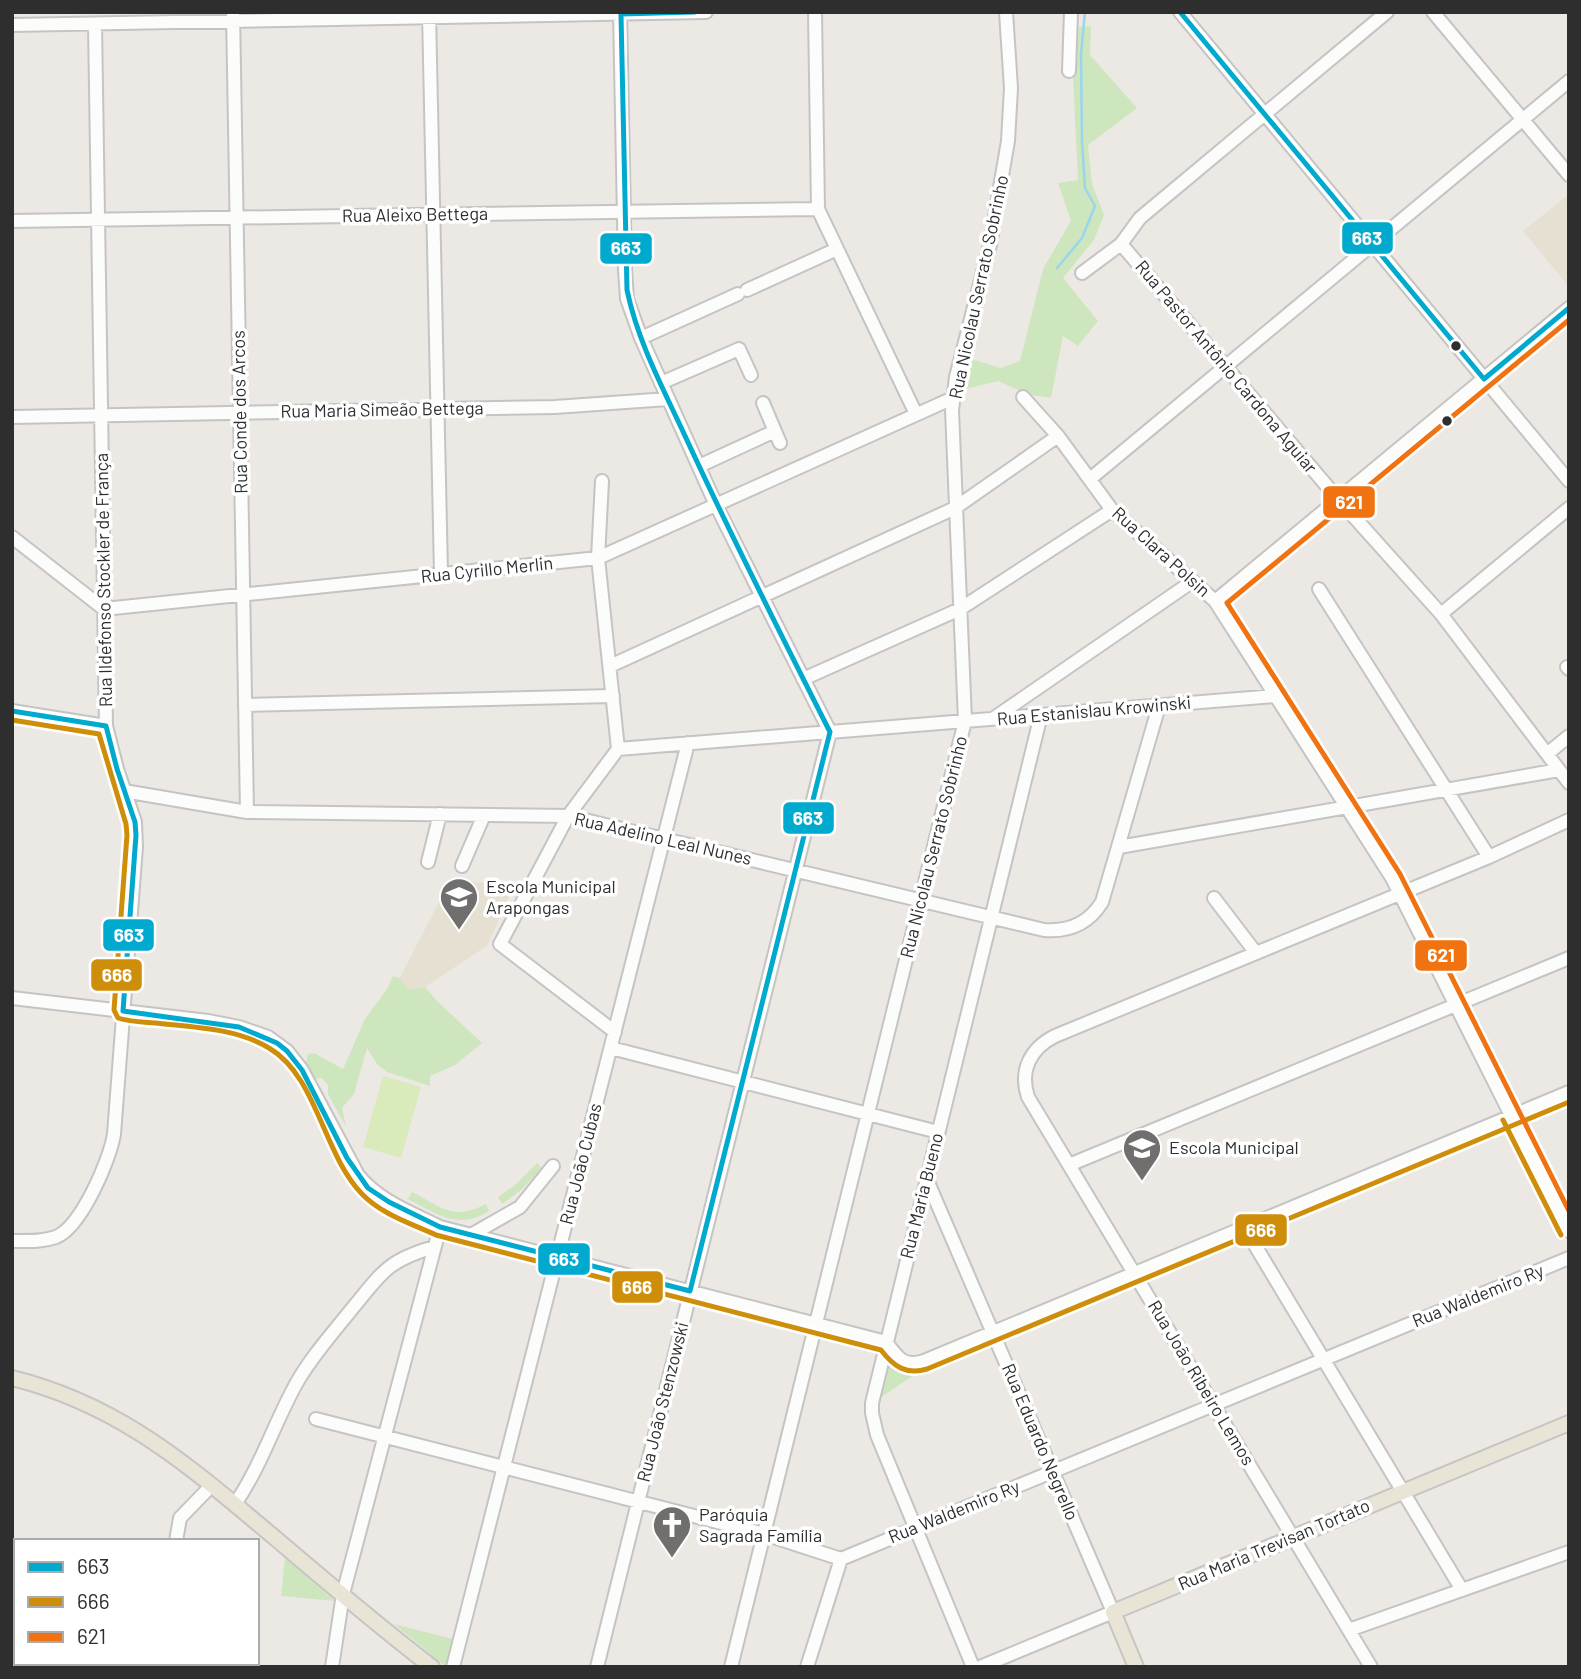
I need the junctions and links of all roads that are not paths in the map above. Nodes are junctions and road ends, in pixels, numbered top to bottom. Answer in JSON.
{"nodes":[{"id":1,"x":706,"y":12,"type":"edge"},
{"id":2,"x":815,"y":12,"type":"edge"},
{"id":3,"x":1006,"y":12,"type":"edge"},
{"id":4,"x":1071,"y":12,"type":"edge"},
{"id":5,"x":1180,"y":12,"type":"edge"},
{"id":6,"x":1387,"y":12,"type":"edge"},
{"id":7,"x":1433,"y":12,"type":"edge"},
{"id":8,"x":621,"y":13,"type":"edge"},
{"id":9,"x":429,"y":15,"type":"edge"},
{"id":10,"x":233,"y":17,"type":"edge"},
{"id":11,"x":95,"y":24,"type":"junction"},
{"id":12,"x":12,"y":25,"type":"edge"},
{"id":13,"x":1069,"y":72,"type":"dead end"},
{"id":14,"x":1569,"y":81,"type":"edge"},
{"id":15,"x":1265,"y":114,"type":"junction"},
{"id":16,"x":1522,"y":119,"type":"junction"},
{"id":17,"x":1569,"y":175,"type":"edge"},
{"id":18,"x":818,"y":209,"type":"junction"},
{"id":19,"x":624,"y":212,"type":"junction"},
{"id":20,"x":433,"y":214,"type":"junction"},
{"id":21,"x":237,"y":217,"type":"junction"},
{"id":22,"x":98,"y":220,"type":"junction"},
{"id":23,"x":12,"y":221,"type":"edge"},
{"id":24,"x":1121,"y":244,"type":"junction"},
{"id":25,"x":1372,"y":244,"type":"junction"},
{"id":26,"x":837,"y":249,"type":"junction"},
{"id":27,"x":1082,"y":273,"type":"dead end"},
{"id":28,"x":1569,"y":308,"type":"edge"},
{"id":29,"x":641,"y":338,"type":"junction"},
{"id":30,"x":1225,"y":366,"type":"junction"},
{"id":31,"x":751,"y":375,"type":"dead end"},
{"id":32,"x":1484,"y":379,"type":"junction"},
{"id":33,"x":661,"y":383,"type":"junction"},
{"id":34,"x":1023,"y":397,"type":"dead end"},
{"id":35,"x":953,"y":398,"type":"junction"},
{"id":36,"x":668,"y":399,"type":"junction"},
{"id":37,"x":762,"y":403,"type":"dead end"},
{"id":38,"x":438,"y":409,"type":"junction"},
{"id":39,"x":240,"y":413,"type":"junction"},
{"id":40,"x":916,"y":414,"type":"junction"},
{"id":41,"x":101,"y":415,"type":"junction"},
{"id":42,"x":12,"y":417,"type":"edge"},
{"id":43,"x":775,"y":431,"type":"junction"},
{"id":44,"x":1058,"y":436,"type":"junction"},
{"id":45,"x":780,"y":443,"type":"dead end"},
{"id":46,"x":699,"y":466,"type":"junction"},
{"id":47,"x":1090,"y":479,"type":"junction"},
{"id":48,"x":602,"y":481,"type":"dead end"},
{"id":49,"x":1569,"y":481,"type":"edge"},
{"id":50,"x":1338,"y":499,"type":"junction"},
{"id":51,"x":716,"y":505,"type":"junction"},
{"id":52,"x":955,"y":508,"type":"junction"},
{"id":53,"x":1569,"y":508,"type":"edge"},
{"id":54,"x":1112,"y":510,"type":"junction"},
{"id":55,"x":12,"y":537,"type":"edge"},
{"id":56,"x":598,"y":558,"type":"junction"},
{"id":57,"x":441,"y":574,"type":"junction"},
{"id":58,"x":1193,"y":581,"type":"junction"},
{"id":59,"x":1319,"y":589,"type":"dead end"},
{"id":60,"x":243,"y":595,"type":"junction"},
{"id":61,"x":762,"y":597,"type":"junction"},
{"id":62,"x":1215,"y":601,"type":"junction"},
{"id":63,"x":960,"y":609,"type":"junction"},
{"id":64,"x":104,"y":610,"type":"junction"},
{"id":65,"x":1441,"y":614,"type":"junction"},
{"id":66,"x":610,"y":666,"type":"junction"},
{"id":67,"x":803,"y":679,"type":"junction"},
{"id":68,"x":613,"y":696,"type":"junction"},
{"id":69,"x":1276,"y":696,"type":"junction"},
{"id":70,"x":245,"y":705,"type":"junction"},
{"id":71,"x":1158,"y":705,"type":"junction"},
{"id":72,"x":12,"y":711,"type":"edge"},
{"id":73,"x":1041,"y":715,"type":"junction"},
{"id":74,"x":992,"y":719,"type":"junction"},
{"id":75,"x":965,"y":721,"type":"junction"},
{"id":76,"x":106,"y":726,"type":"junction"},
{"id":77,"x":830,"y":732,"type":"junction"},
{"id":78,"x":1569,"y":736,"type":"edge"},
{"id":79,"x":688,"y":743,"type":"junction"},
{"id":80,"x":618,"y":749,"type":"junction"},
{"id":81,"x":1547,"y":754,"type":"junction"},
{"id":82,"x":1559,"y":770,"type":"junction"},
{"id":83,"x":1569,"y":783,"type":"edge"},
{"id":84,"x":1446,"y":790,"type":"junction"},
{"id":85,"x":124,"y":791,"type":"junction"},
{"id":86,"x":1347,"y":807,"type":"junction"},
{"id":87,"x":247,"y":812,"type":"junction"},
{"id":88,"x":440,"y":814,"type":"junction"},
{"id":89,"x":484,"y":815,"type":"junction"},
{"id":90,"x":568,"y":816,"type":"junction"},
{"id":91,"x":1569,"y":820,"type":"edge"},
{"id":92,"x":664,"y":839,"type":"junction"},
{"id":93,"x":1119,"y":847,"type":"junction"},
{"id":94,"x":1489,"y":858,"type":"junction"},
{"id":95,"x":428,"y":862,"type":"dead end"},
{"id":96,"x":463,"y":866,"type":"dead end"},
{"id":97,"x":795,"y":870,"type":"junction"},
{"id":98,"x":1400,"y":894,"type":"junction"},
{"id":99,"x":1214,"y":898,"type":"dead end"},
{"id":100,"x":920,"y":901,"type":"junction"},
{"id":101,"x":991,"y":917,"type":"junction"},
{"id":102,"x":1256,"y":954,"type":"junction"},
{"id":103,"x":1569,"y":958,"type":"edge"},
{"id":104,"x":12,"y":998,"type":"edge"},
{"id":105,"x":1455,"y":1005,"type":"junction"},
{"id":106,"x":123,"y":1011,"type":"junction"},
{"id":107,"x":615,"y":1032,"type":"junction"},
{"id":108,"x":611,"y":1048,"type":"junction"},
{"id":109,"x":743,"y":1082,"type":"junction"},
{"id":110,"x":1569,"y":1092,"type":"edge"},
{"id":111,"x":868,"y":1114,"type":"junction"},
{"id":112,"x":1511,"y":1116,"type":"junction"},
{"id":113,"x":938,"y":1132,"type":"junction"},
{"id":114,"x":1069,"y":1165,"type":"junction"},
{"id":115,"x":553,"y":1166,"type":"dead end"},
{"id":116,"x":927,"y":1180,"type":"junction"},
{"id":117,"x":440,"y":1227,"type":"junction"},
{"id":118,"x":1244,"y":1227,"type":"junction"},
{"id":119,"x":1569,"y":1231,"type":"edge"},
{"id":120,"x":471,"y":1235,"type":"junction"},
{"id":121,"x":12,"y":1241,"type":"edge"},
{"id":122,"x":435,"y":1247,"type":"junction"},
{"id":123,"x":558,"y":1257,"type":"junction"},
{"id":124,"x":1569,"y":1258,"type":"edge"},
{"id":125,"x":1135,"y":1273,"type":"junction"},
{"id":126,"x":690,"y":1292,"type":"junction"},
{"id":127,"x":816,"y":1324,"type":"junction"},
{"id":128,"x":993,"y":1333,"type":"junction"},
{"id":129,"x":886,"y":1342,"type":"junction"},
{"id":130,"x":1323,"y":1360,"type":"junction"},
{"id":131,"x":12,"y":1378,"type":"edge"},
{"id":132,"x":1214,"y":1405,"type":"junction"},
{"id":133,"x":316,"y":1419,"type":"dead end"},
{"id":134,"x":1569,"y":1423,"type":"edge"},
{"id":135,"x":384,"y":1437,"type":"junction"},
{"id":136,"x":504,"y":1467,"type":"junction"},
{"id":137,"x":1052,"y":1472,"type":"junction"},
{"id":138,"x":212,"y":1485,"type":"junction"},
{"id":139,"x":1403,"y":1492,"type":"junction"},
{"id":140,"x":638,"y":1502,"type":"junction"},
{"id":141,"x":235,"y":1504,"type":"junction"},
{"id":142,"x":916,"y":1528,"type":"junction"},
{"id":143,"x":764,"y":1534,"type":"junction"},
{"id":144,"x":1293,"y":1537,"type":"junction"},
{"id":145,"x":176,"y":1539,"type":"edge"},
{"id":146,"x":1569,"y":1552,"type":"edge"},
{"id":147,"x":841,"y":1559,"type":"junction"},
{"id":148,"x":1462,"y":1590,"type":"junction"},
{"id":149,"x":343,"y":1594,"type":"junction"},
{"id":150,"x":1113,"y":1612,"type":"junction"},
{"id":151,"x":1349,"y":1630,"type":"junction"},
{"id":152,"x":332,"y":1667,"type":"edge"},
{"id":153,"x":432,"y":1667,"type":"edge"},
{"id":154,"x":453,"y":1667,"type":"edge"},
{"id":155,"x":597,"y":1667,"type":"edge"},
{"id":156,"x":731,"y":1667,"type":"edge"},
{"id":157,"x":807,"y":1667,"type":"edge"},
{"id":158,"x":973,"y":1667,"type":"edge"},
{"id":159,"x":980,"y":1667,"type":"edge"},
{"id":160,"x":1136,"y":1667,"type":"edge"},
{"id":161,"x":1371,"y":1667,"type":"edge"}],
"edges":[{"from":1,"to":8,"type":"street"},
{"from":2,"to":18,"type":"street"},
{"from":3,"to":35,"type":"street","name":"Rua Nicolau Serrato Sobrinho"},
{"from":4,"to":13,"type":"street"},
{"from":5,"to":15,"type":"street"},
{"from":6,"to":15,"type":"street"},
{"from":7,"to":16,"type":"street"},
{"from":8,"to":9,"type":"street"},
{"from":8,"to":19,"type":"street"},
{"from":9,"to":10,"type":"street"},
{"from":9,"to":20,"type":"street"},
{"from":10,"to":11,"type":"street"},
{"from":10,"to":21,"type":"street","name":"Rua Conde dos Arcos"},
{"from":11,"to":12,"type":"street"},
{"from":11,"to":22,"type":"street","name":"Rua Ildefonso Stockler de França"},
{"from":14,"to":16,"type":"street"},
{"from":15,"to":24,"type":"street"},
{"from":15,"to":25,"type":"street"},
{"from":16,"to":17,"type":"street"},
{"from":16,"to":25,"type":"street"},
{"from":18,"to":19,"type":"street","name":"Rua Aleixo Bettega"},
{"from":18,"to":26,"type":"street"},
{"from":19,"to":20,"type":"street","name":"Rua Aleixo Bettega"},
{"from":19,"to":29,"type":"street"},
{"from":20,"to":21,"type":"street","name":"Rua Aleixo Bettega"},
{"from":20,"to":38,"type":"street"},
{"from":21,"to":22,"type":"street","name":"Rua Aleixo Bettega"},
{"from":21,"to":39,"type":"street","name":"Rua Conde dos Arcos"},
{"from":22,"to":23,"type":"street","name":"Rua Aleixo Bettega"},
{"from":22,"to":41,"type":"street","name":"Rua Ildefonso Stockler de França"},
{"from":24,"to":27,"type":"street"},
{"from":24,"to":30,"type":"street","name":"Rua Pastor Antônio Cardona Aguiar"},
{"from":25,"to":30,"type":"street"},
{"from":25,"to":32,"type":"street"},
{"from":26,"to":29,"type":"street"},
{"from":26,"to":40,"type":"street"},
{"from":28,"to":32,"type":"street"},
{"from":29,"to":33,"type":"street"},
{"from":30,"to":47,"type":"street"},
{"from":30,"to":50,"type":"street","name":"Rua Pastor Antônio Cardona Aguiar"},
{"from":31,"to":33,"type":"street"},
{"from":32,"to":49,"type":"street"},
{"from":32,"to":50,"type":"street"},
{"from":33,"to":36,"type":"street"},
{"from":34,"to":44,"type":"street","name":"Rua Clara Polsin"},
{"from":35,"to":40,"type":"street","name":"Rua Cyrillo Merlin"},
{"from":35,"to":52,"type":"street","name":"Rua Nicolau Serrato Sobrinho"},
{"from":36,"to":38,"type":"street","name":"Rua Maria Simeão Bettega"},
{"from":36,"to":46,"type":"street"},
{"from":37,"to":43,"type":"street"},
{"from":38,"to":39,"type":"street","name":"Rua Maria Simeão Bettega"},
{"from":38,"to":57,"type":"street"},
{"from":39,"to":41,"type":"street","name":"Rua Maria Simeão Bettega"},
{"from":39,"to":60,"type":"street","name":"Rua Conde dos Arcos"},
{"from":40,"to":51,"type":"street","name":"Rua Cyrillo Merlin"},
{"from":41,"to":42,"type":"street","name":"Rua Maria Simeão Bettega"},
{"from":41,"to":64,"type":"street","name":"Rua Ildefonso Stockler de França"},
{"from":43,"to":45,"type":"street"},
{"from":43,"to":46,"type":"street"},
{"from":44,"to":47,"type":"street","name":"Rua Clara Polsin"},
{"from":44,"to":52,"type":"street"},
{"from":46,"to":51,"type":"street"},
{"from":47,"to":54,"type":"street","name":"Rua Clara Polsin"},
{"from":48,"to":56,"type":"street"},
{"from":50,"to":62,"type":"street"},
{"from":50,"to":65,"type":"street","name":"Rua Pastor Antônio Cardona Aguiar"},
{"from":51,"to":56,"type":"street","name":"Rua Cyrillo Merlin"},
{"from":51,"to":61,"type":"street"},
{"from":52,"to":61,"type":"street"},
{"from":52,"to":63,"type":"street","name":"Rua Nicolau Serrato Sobrinho"},
{"from":53,"to":65,"type":"street"},
{"from":54,"to":58,"type":"street","name":"Rua Clara Polsin"},
{"from":54,"to":63,"type":"street"},
{"from":55,"to":64,"type":"street"},
{"from":56,"to":57,"type":"street","name":"Rua Cyrillo Merlin"},
{"from":56,"to":66,"type":"street"},
{"from":57,"to":60,"type":"street","name":"Rua Cyrillo Merlin"},
{"from":58,"to":62,"type":"street","name":"Rua Clara Polsin"},
{"from":58,"to":74,"type":"street"},
{"from":59,"to":84,"type":"street"},
{"from":60,"to":64,"type":"street","name":"Rua Cyrillo Merlin"},
{"from":60,"to":70,"type":"street","name":"Rua Conde dos Arcos"},
{"from":61,"to":66,"type":"street"},
{"from":61,"to":67,"type":"street"},
{"from":62,"to":69,"type":"street","name":"Rua Clara Polsin"},
{"from":63,"to":67,"type":"street"},
{"from":63,"to":75,"type":"street","name":"Rua Nicolau Serrato Sobrinho"},
{"from":64,"to":76,"type":"street","name":"Rua Ildefonso Stockler de França"},
{"from":65,"to":81,"type":"street","name":"Rua Pastor Antônio Cardona Aguiar"},
{"from":66,"to":68,"type":"street"},
{"from":67,"to":77,"type":"street"},
{"from":68,"to":70,"type":"street"},
{"from":68,"to":80,"type":"street"},
{"from":69,"to":71,"type":"street","name":"Rua Estanislau Krowinski"},
{"from":69,"to":86,"type":"street","name":"Rua Clara Polsin"},
{"from":70,"to":87,"type":"street","name":"Rua Conde dos Arcos"},
{"from":71,"to":73,"type":"street","name":"Rua Estanislau Krowinski"},
{"from":71,"to":93,"type":"street"},
{"from":72,"to":76,"type":"street"},
{"from":73,"to":74,"type":"street","name":"Rua Estanislau Krowinski"},
{"from":73,"to":101,"type":"street","name":"Rua Maria Bueno"},
{"from":74,"to":75,"type":"street","name":"Rua Estanislau Krowinski"},
{"from":75,"to":77,"type":"street","name":"Rua Estanislau Krowinski"},
{"from":75,"to":100,"type":"street","name":"Rua Nicolau Serrato Sobrinho"},
{"from":76,"to":85,"type":"street","name":"Rua Ildefonso Stockler de França"},
{"from":77,"to":79,"type":"street","name":"Rua Estanislau Krowinski"},
{"from":77,"to":97,"type":"street","name":"Rua João Stenzowski"},
{"from":78,"to":81,"type":"street"},
{"from":79,"to":80,"type":"street","name":"Rua Estanislau Krowinski"},
{"from":79,"to":92,"type":"street","name":"Rua João Cubas"},
{"from":80,"to":90,"type":"street"},
{"from":81,"to":82,"type":"street","name":"Rua Pastor Antônio Cardona Aguiar"},
{"from":82,"to":83,"type":"street","name":"Rua Pastor Antônio Cardona Aguiar"},
{"from":82,"to":84,"type":"street"},
{"from":84,"to":86,"type":"street"},
{"from":84,"to":94,"type":"street"},
{"from":85,"to":87,"type":"street","name":"Rua Adelino Leal Nunes"},
{"from":85,"to":106,"type":"street","name":"Rua Ildefonso Stockler de França"},
{"from":86,"to":93,"type":"street"},
{"from":86,"to":98,"type":"street","name":"Rua Clara Polsin"},
{"from":87,"to":88,"type":"street","name":"Rua Adelino Leal Nunes"},
{"from":88,"to":89,"type":"street","name":"Rua Adelino Leal Nunes"},
{"from":88,"to":95,"type":"street"},
{"from":89,"to":90,"type":"street","name":"Rua Adelino Leal Nunes"},
{"from":89,"to":96,"type":"street"},
{"from":90,"to":92,"type":"street","name":"Rua Adelino Leal Nunes"},
{"from":90,"to":107,"type":"street"},
{"from":91,"to":94,"type":"street"},
{"from":92,"to":97,"type":"street","name":"Rua Adelino Leal Nunes"},
{"from":92,"to":107,"type":"street","name":"Rua João Cubas"},
{"from":93,"to":101,"type":"street","name":"Rua Adelino Leal Nunes"},
{"from":94,"to":98,"type":"street"},
{"from":97,"to":100,"type":"street","name":"Rua Adelino Leal Nunes"},
{"from":97,"to":109,"type":"street","name":"Rua João Stenzowski"},
{"from":98,"to":102,"type":"street"},
{"from":98,"to":105,"type":"street","name":"Rua Clara Polsin"},
{"from":99,"to":102,"type":"street"},
{"from":100,"to":101,"type":"street","name":"Rua Adelino Leal Nunes"},
{"from":100,"to":111,"type":"street","name":"Rua Nicolau Serrato Sobrinho"},
{"from":101,"to":113,"type":"street","name":"Rua Maria Bueno"},
{"from":102,"to":114,"type":"street","name":"Rua João Ribeiro Lemos"},
{"from":103,"to":105,"type":"street"},
{"from":104,"to":106,"type":"street"},
{"from":105,"to":112,"type":"street","name":"Rua Clara Polsin"},
{"from":105,"to":114,"type":"street"},
{"from":106,"to":117,"type":"street"},
{"from":106,"to":121,"type":"street","name":"Rua Ildefonso Stockler de França"},
{"from":107,"to":108,"type":"street","name":"Rua João Cubas"},
{"from":108,"to":109,"type":"street"},
{"from":108,"to":123,"type":"street","name":"Rua João Cubas"},
{"from":109,"to":111,"type":"street"},
{"from":109,"to":126,"type":"street","name":"Rua João Stenzowski"},
{"from":110,"to":112,"type":"street"},
{"from":111,"to":113,"type":"street"},
{"from":111,"to":127,"type":"street","name":"Rua Nicolau Serrato Sobrinho"},
{"from":112,"to":118,"type":"street"},
{"from":112,"to":119,"type":"street","name":"Rua Clara Polsin"},
{"from":113,"to":116,"type":"street","name":"Rua Maria Bueno"},
{"from":114,"to":125,"type":"street","name":"Rua João Ribeiro Lemos"},
{"from":115,"to":120,"type":"street"},
{"from":116,"to":128,"type":"street","name":"Rua Eduardo Negrello"},
{"from":116,"to":129,"type":"street","name":"Rua Maria Bueno"},
{"from":117,"to":120,"type":"street"},
{"from":117,"to":122,"type":"street"},
{"from":118,"to":125,"type":"street"},
{"from":118,"to":130,"type":"street"},
{"from":120,"to":123,"type":"street"},
{"from":122,"to":135,"type":"street"},
{"from":122,"to":141,"type":"street"},
{"from":123,"to":126,"type":"street"},
{"from":123,"to":136,"type":"street","name":"Rua João Cubas"},
{"from":124,"to":130,"type":"street","name":"Rua Waldemiro Ry"},
{"from":125,"to":128,"type":"street"},
{"from":125,"to":132,"type":"street","name":"Rua João Ribeiro Lemos"},
{"from":126,"to":127,"type":"street"},
{"from":126,"to":140,"type":"street","name":"Rua João Stenzowski"},
{"from":127,"to":129,"type":"street"},
{"from":127,"to":143,"type":"street","name":"Rua Nicolau Serrato Sobrinho"},
{"from":128,"to":129,"type":"street"},
{"from":128,"to":137,"type":"street","name":"Rua Eduardo Negrello"},
{"from":129,"to":142,"type":"street","name":"Rua Maria Bueno"},
{"from":130,"to":132,"type":"street","name":"Rua Waldemiro Ry"},
{"from":130,"to":139,"type":"street"},
{"from":131,"to":138,"type":"main road"},
{"from":132,"to":137,"type":"street","name":"Rua Waldemiro Ry"},
{"from":132,"to":144,"type":"street","name":"Rua João Ribeiro Lemos"},
{"from":133,"to":135,"type":"street"},
{"from":134,"to":139,"type":"main road","name":"Rua Maria Trevisan Tortato"},
{"from":135,"to":136,"type":"street"},
{"from":135,"to":149,"type":"street"},
{"from":136,"to":140,"type":"street"},
{"from":136,"to":154,"type":"street","name":"Rua João Cubas"},
{"from":137,"to":142,"type":"street","name":"Rua Waldemiro Ry"},
{"from":137,"to":150,"type":"street","name":"Rua Eduardo Negrello"},
{"from":138,"to":141,"type":"main road"},
{"from":138,"to":145,"type":"street"},
{"from":139,"to":144,"type":"main road","name":"Rua Maria Trevisan Tortato"},
{"from":139,"to":148,"type":"street"},
{"from":140,"to":143,"type":"street"},
{"from":140,"to":155,"type":"street","name":"Rua João Stenzowski"},
{"from":141,"to":149,"type":"main road"},
{"from":142,"to":147,"type":"street","name":"Rua Waldemiro Ry"},
{"from":142,"to":158,"type":"street","name":"Rua Maria Bueno"},
{"from":143,"to":147,"type":"street"},
{"from":143,"to":156,"type":"street","name":"Rua Nicolau Serrato Sobrinho"},
{"from":144,"to":150,"type":"main road","name":"Rua Maria Trevisan Tortato"},
{"from":144,"to":151,"type":"street","name":"Rua João Ribeiro Lemos"},
{"from":146,"to":148,"type":"street"},
{"from":147,"to":157,"type":"street"},
{"from":148,"to":151,"type":"street"},
{"from":149,"to":152,"type":"street"},
{"from":149,"to":153,"type":"main road"},
{"from":150,"to":159,"type":"street","name":"Rua Maria Trevisan Tortato"},
{"from":150,"to":160,"type":"main road","name":"Rua Eduardo Negrello"},
{"from":151,"to":161,"type":"street","name":"Rua João Ribeiro Lemos"}]}
